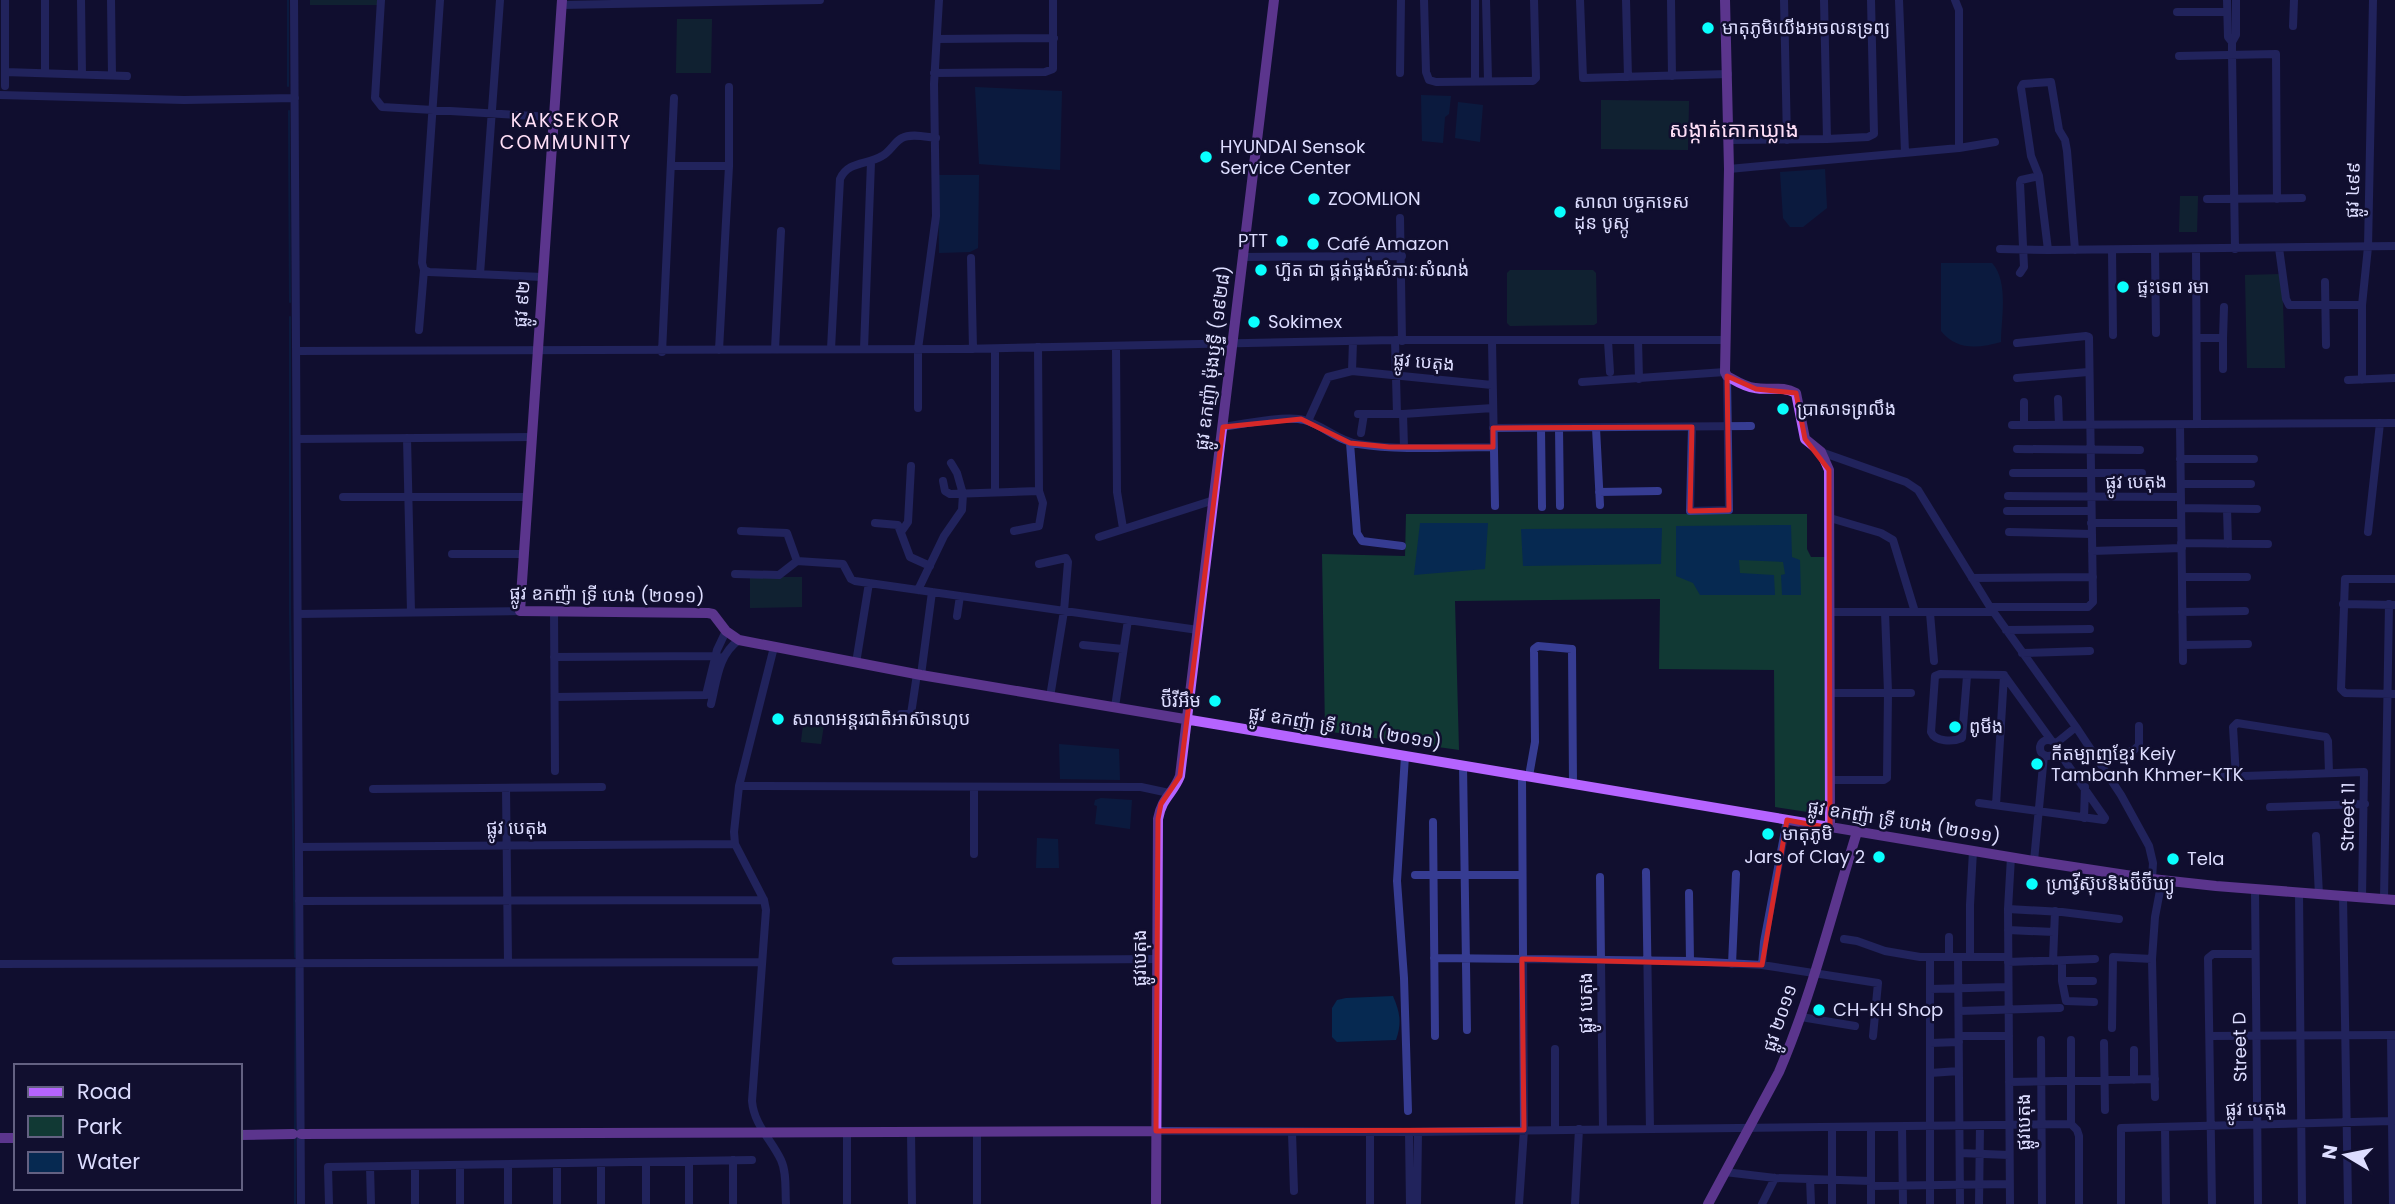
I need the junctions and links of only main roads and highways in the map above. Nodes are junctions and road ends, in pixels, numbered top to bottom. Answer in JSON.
{"nodes":[{"id":1,"x":1274,"y":0,"type":"edge"},
{"id":2,"x":1725,"y":0,"type":"edge"},
{"id":3,"x":561,"y":2,"type":"edge"},
{"id":4,"x":520,"y":611,"type":"joint"},
{"id":5,"x":1188,"y":720,"type":"junction"},
{"id":6,"x":1830,"y":828,"type":"junction"},
{"id":7,"x":1857,"y":832,"type":"junction"},
{"id":8,"x":2390,"y":899,"type":"edge"},
{"id":9,"x":1156,"y":1132,"type":"junction"},
{"id":10,"x":242,"y":1135,"type":"edge"},
{"id":11,"x":1156,"y":1204,"type":"edge"},
{"id":12,"x":1708,"y":1204,"type":"edge"}],
"edges":[{"from":1,"to":5,"type":"main road","name":"ផ្លូវ ឧកញ៉ា ម៉ុងឫទ្ធី (១៩២៨)"},
{"from":2,"to":6,"type":"main road"},
{"from":3,"to":4,"type":"main road","name":"ផ្លូវ ៩២"},
{"from":4,"to":5,"type":"main road","name":"ផ្លូវ ឧកញ៉ា ទ្រី ហេង (២០១១)"},
{"from":5,"to":6,"type":"main road","name":"ផ្លូវ ឧកញ៉ា ទ្រី ហេង (២០១១)"},
{"from":5,"to":9,"type":"main road","name":"ផ្លូវបេតុង"},
{"from":6,"to":7,"type":"main road","name":"ផ្លូវ ឧកញ៉ា ទ្រី ហេង (២០១១)"},
{"from":7,"to":8,"type":"main road","name":"ផ្លូវ ឧកញ៉ា ទ្រី ហេង (២០១១)"},
{"from":7,"to":12,"type":"main road","name":"ផ្លូវ ២០១១"},
{"from":9,"to":10,"type":"main road"},
{"from":9,"to":11,"type":"main road","name":"ផ្លូវបេតុង"}]}
